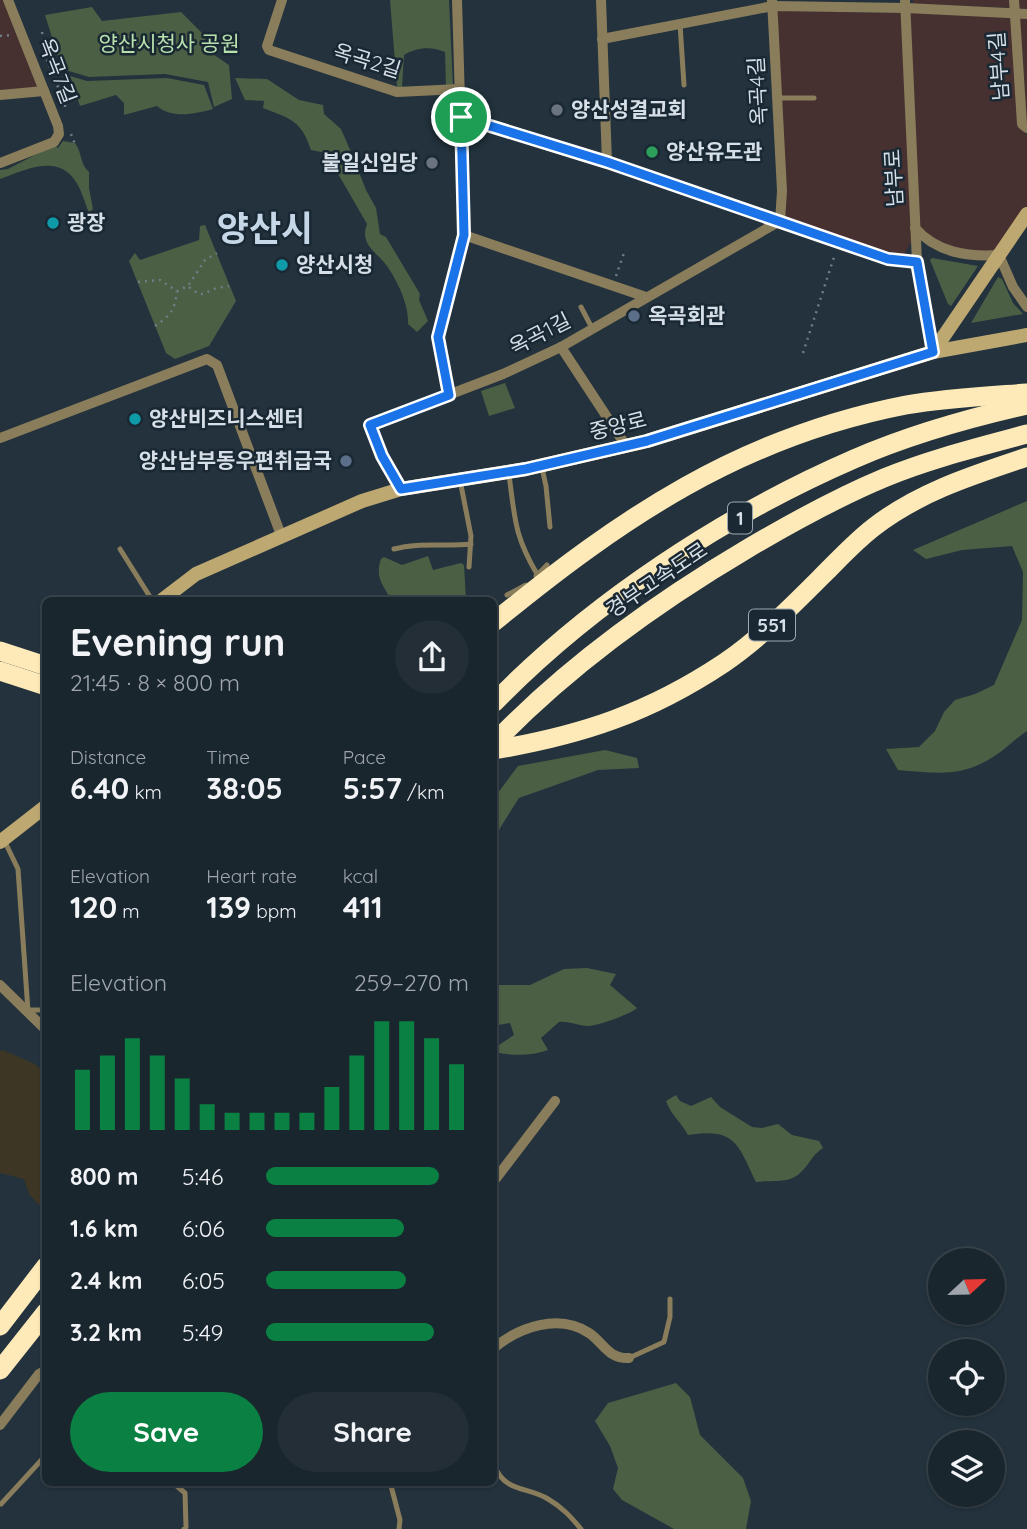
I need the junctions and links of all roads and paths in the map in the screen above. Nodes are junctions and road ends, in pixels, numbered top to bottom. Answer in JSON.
{"nodes":[{"id":1,"x":8,"y":0,"type":"edge"},
{"id":2,"x":282,"y":0,"type":"edge"},
{"id":3,"x":457,"y":0,"type":"edge"},
{"id":4,"x":601,"y":0,"type":"edge"},
{"id":5,"x":1014,"y":0,"type":"edge"},
{"id":6,"x":773,"y":3,"type":"edge"},
{"id":7,"x":905,"y":4,"type":"edge"},
{"id":8,"x":1021,"y":13,"type":"edge"},
{"id":9,"x":680,"y":24,"type":"junction"},
{"id":10,"x":42,"y":32,"type":"dead end"},
{"id":11,"x":602,"y":39,"type":"junction"},
{"id":12,"x":684,"y":85,"type":"dead end"},
{"id":13,"x":460,"y":89,"type":"junction"},
{"id":14,"x":44,"y":91,"type":"junction"},
{"id":15,"x":0,"y":95,"type":"edge"},
{"id":16,"x":777,"y":98,"type":"junction"},
{"id":17,"x":814,"y":98,"type":"dead end"},
{"id":18,"x":461,"y":117,"type":"junction"},
{"id":19,"x":65,"y":120,"type":"dead end"},
{"id":20,"x":1027,"y":128,"type":"edge"},
{"id":21,"x":70,"y":131,"type":"dead end"},
{"id":22,"x":75,"y":144,"type":"dead end"},
{"id":23,"x":607,"y":162,"type":"junction"},
{"id":24,"x":0,"y":163,"type":"edge"},
{"id":25,"x":1027,"y":214,"type":"edge"},
{"id":26,"x":780,"y":221,"type":"junction"},
{"id":27,"x":915,"y":228,"type":"junction"},
{"id":28,"x":464,"y":235,"type":"junction"},
{"id":29,"x":840,"y":241,"type":"junction"},
{"id":30,"x":217,"y":253,"type":"dead end"},
{"id":31,"x":624,"y":253,"type":"dead end"},
{"id":32,"x":999,"y":255,"type":"junction"},
{"id":33,"x":917,"y":262,"type":"junction"},
{"id":34,"x":138,"y":282,"type":"dead end"},
{"id":35,"x":188,"y":286,"type":"junction"},
{"id":36,"x":229,"y":286,"type":"dead end"},
{"id":37,"x":613,"y":286,"type":"junction"},
{"id":38,"x":177,"y":291,"type":"junction"},
{"id":39,"x":646,"y":297,"type":"junction"},
{"id":40,"x":581,"y":307,"type":"dead end"},
{"id":41,"x":1027,"y":307,"type":"edge"},
{"id":42,"x":155,"y":326,"type":"dead end"},
{"id":43,"x":592,"y":328,"type":"junction"},
{"id":44,"x":1027,"y":335,"type":"edge"},
{"id":45,"x":561,"y":347,"type":"junction"},
{"id":46,"x":933,"y":352,"type":"junction"},
{"id":47,"x":803,"y":353,"type":"dead end"},
{"id":48,"x":1027,"y":393,"type":"edge"},
{"id":49,"x":449,"y":395,"type":"junction"},
{"id":50,"x":1027,"y":405,"type":"edge"},
{"id":51,"x":1027,"y":434,"type":"edge"},
{"id":52,"x":0,"y":438,"type":"edge"},
{"id":53,"x":625,"y":446,"type":"junction"},
{"id":54,"x":1027,"y":457,"type":"edge"},
{"id":55,"x":541,"y":465,"type":"junction"},
{"id":56,"x":509,"y":472,"type":"junction"},
{"id":57,"x":460,"y":480,"type":"junction"},
{"id":58,"x":401,"y":489,"type":"junction"},
{"id":59,"x":550,"y":527,"type":"dead end"},
{"id":60,"x":281,"y":535,"type":"junction"},
{"id":61,"x":471,"y":544,"type":"junction"},
{"id":62,"x":120,"y":549,"type":"dead end"},
{"id":63,"x":394,"y":549,"type":"dead end"},
{"id":64,"x":547,"y":565,"type":"dead end"},
{"id":65,"x":469,"y":567,"type":"dead end"},
{"id":66,"x":537,"y":574,"type":"junction"},
{"id":67,"x":507,"y":594,"type":"dead end"},
{"id":68,"x":150,"y":597,"type":"edge"},
{"id":69,"x":166,"y":597,"type":"edge"},
{"id":70,"x":497,"y":620,"type":"edge"},
{"id":71,"x":0,"y":651,"type":"edge"},
{"id":72,"x":42,"y":665,"type":"edge"},
{"id":73,"x":0,"y":671,"type":"edge"},
{"id":74,"x":42,"y":685,"type":"edge"},
{"id":75,"x":497,"y":700,"type":"edge"},
{"id":76,"x":497,"y":740,"type":"edge"},
{"id":77,"x":497,"y":749,"type":"edge"},
{"id":78,"x":42,"y":809,"type":"edge"},
{"id":79,"x":2,"y":840,"type":"edge"},
{"id":80,"x":0,"y":985,"type":"edge"},
{"id":81,"x":42,"y":1010,"type":"edge"},
{"id":82,"x":28,"y":1012,"type":"junction"},
{"id":83,"x":42,"y":1026,"type":"edge"},
{"id":84,"x":555,"y":1101,"type":"dead end"},
{"id":85,"x":497,"y":1177,"type":"edge"},
{"id":86,"x":42,"y":1271,"type":"edge"},
{"id":87,"x":670,"y":1299,"type":"dead end"},
{"id":88,"x":42,"y":1317,"type":"edge"},
{"id":89,"x":0,"y":1326,"type":"edge"},
{"id":90,"x":497,"y":1345,"type":"edge"},
{"id":91,"x":629,"y":1358,"type":"joint"},
{"id":92,"x":0,"y":1370,"type":"edge"},
{"id":93,"x":42,"y":1372,"type":"edge"},
{"id":94,"x":0,"y":1426,"type":"edge"},
{"id":95,"x":42,"y":1459,"type":"edge"},
{"id":96,"x":497,"y":1473,"type":"edge"},
{"id":97,"x":177,"y":1486,"type":"edge"},
{"id":98,"x":391,"y":1486,"type":"edge"},
{"id":99,"x":1,"y":1504,"type":"edge"},
{"id":100,"x":184,"y":1529,"type":"edge"},
{"id":101,"x":399,"y":1529,"type":"edge"},
{"id":102,"x":581,"y":1529,"type":"edge"}],
"edges":[{"from":1,"to":14,"type":"street","name":"옥곡7길"},
{"from":2,"to":13,"type":"street","name":"옥곡2길"},
{"from":3,"to":13,"type":"street"},
{"from":4,"to":11,"type":"street"},
{"from":5,"to":8,"type":"street","name":"남부4길"},
{"from":6,"to":7,"type":"street"},
{"from":6,"to":9,"type":"street"},
{"from":6,"to":16,"type":"street","name":"옥곡4길"},
{"from":7,"to":8,"type":"street"},
{"from":7,"to":27,"type":"street","name":"남부로"},
{"from":8,"to":20,"type":"street","name":"남부4길"},
{"from":9,"to":11,"type":"street"},
{"from":9,"to":12,"type":"lane"},
{"from":10,"to":19,"type":"path"},
{"from":11,"to":23,"type":"street"},
{"from":13,"to":18,"type":"street"},
{"from":14,"to":15,"type":"street"},
{"from":14,"to":24,"type":"street","name":"옥곡7길"},
{"from":16,"to":17,"type":"lane"},
{"from":16,"to":26,"type":"street","name":"옥곡4길"},
{"from":18,"to":23,"type":"street"},
{"from":18,"to":28,"type":"street"},
{"from":21,"to":22,"type":"path"},
{"from":23,"to":26,"type":"street"},
{"from":25,"to":32,"type":"main road"},
{"from":26,"to":29,"type":"street"},
{"from":26,"to":39,"type":"street","name":"옥곡1길"},
{"from":27,"to":32,"type":"street"},
{"from":27,"to":33,"type":"street","name":"남부로"},
{"from":28,"to":37,"type":"street"},
{"from":28,"to":49,"type":"street"},
{"from":29,"to":33,"type":"street"},
{"from":29,"to":47,"type":"path"},
{"from":30,"to":35,"type":"path"},
{"from":31,"to":37,"type":"path"},
{"from":32,"to":41,"type":"street"},
{"from":32,"to":46,"type":"main road"},
{"from":33,"to":46,"type":"street","name":"남부로"},
{"from":34,"to":38,"type":"path"},
{"from":35,"to":36,"type":"path"},
{"from":35,"to":38,"type":"path"},
{"from":37,"to":39,"type":"street"},
{"from":38,"to":42,"type":"path"},
{"from":39,"to":43,"type":"street","name":"옥곡1길"},
{"from":40,"to":43,"type":"lane"},
{"from":43,"to":45,"type":"street","name":"옥곡1길"},
{"from":44,"to":46,"type":"main road","name":"중앙로"},
{"from":45,"to":49,"type":"street","name":"옥곡1길"},
{"from":45,"to":53,"type":"street"},
{"from":46,"to":53,"type":"main road","name":"중앙로"},
{"from":48,"to":70,"type":"highway"},
{"from":49,"to":58,"type":"street","name":"옥곡1길"},
{"from":50,"to":75,"type":"highway","name":"경부고속도로","number":"1"},
{"from":51,"to":76,"type":"highway","name":"경부고속도로","number":"1"},
{"from":52,"to":60,"type":"street"},
{"from":53,"to":55,"type":"main road","name":"중앙로"},
{"from":54,"to":77,"type":"highway","number":"551"},
{"from":55,"to":56,"type":"main road","name":"중앙로"},
{"from":55,"to":59,"type":"lane"},
{"from":56,"to":57,"type":"main road","name":"중앙로"},
{"from":56,"to":66,"type":"lane"},
{"from":57,"to":58,"type":"main road","name":"중앙로"},
{"from":57,"to":61,"type":"lane"},
{"from":58,"to":60,"type":"main road","name":"중앙로"},
{"from":60,"to":69,"type":"main road","name":"중앙로"},
{"from":61,"to":63,"type":"lane"},
{"from":61,"to":65,"type":"lane"},
{"from":62,"to":68,"type":"lane"},
{"from":64,"to":66,"type":"lane"},
{"from":66,"to":67,"type":"lane"},
{"from":71,"to":72,"type":"highway"},
{"from":73,"to":74,"type":"highway"},
{"from":78,"to":79,"type":"main road"},
{"from":79,"to":82,"type":"lane"},
{"from":80,"to":82,"type":"street"},
{"from":81,"to":82,"type":"lane"},
{"from":82,"to":83,"type":"street"},
{"from":84,"to":85,"type":"street"},
{"from":86,"to":89,"type":"highway"},
{"from":87,"to":91,"type":"lane"},
{"from":88,"to":92,"type":"highway"},
{"from":90,"to":91,"type":"street"},
{"from":93,"to":94,"type":"street"},
{"from":95,"to":99,"type":"lane"},
{"from":96,"to":102,"type":"lane"},
{"from":97,"to":100,"type":"lane"},
{"from":98,"to":101,"type":"lane"}]}
